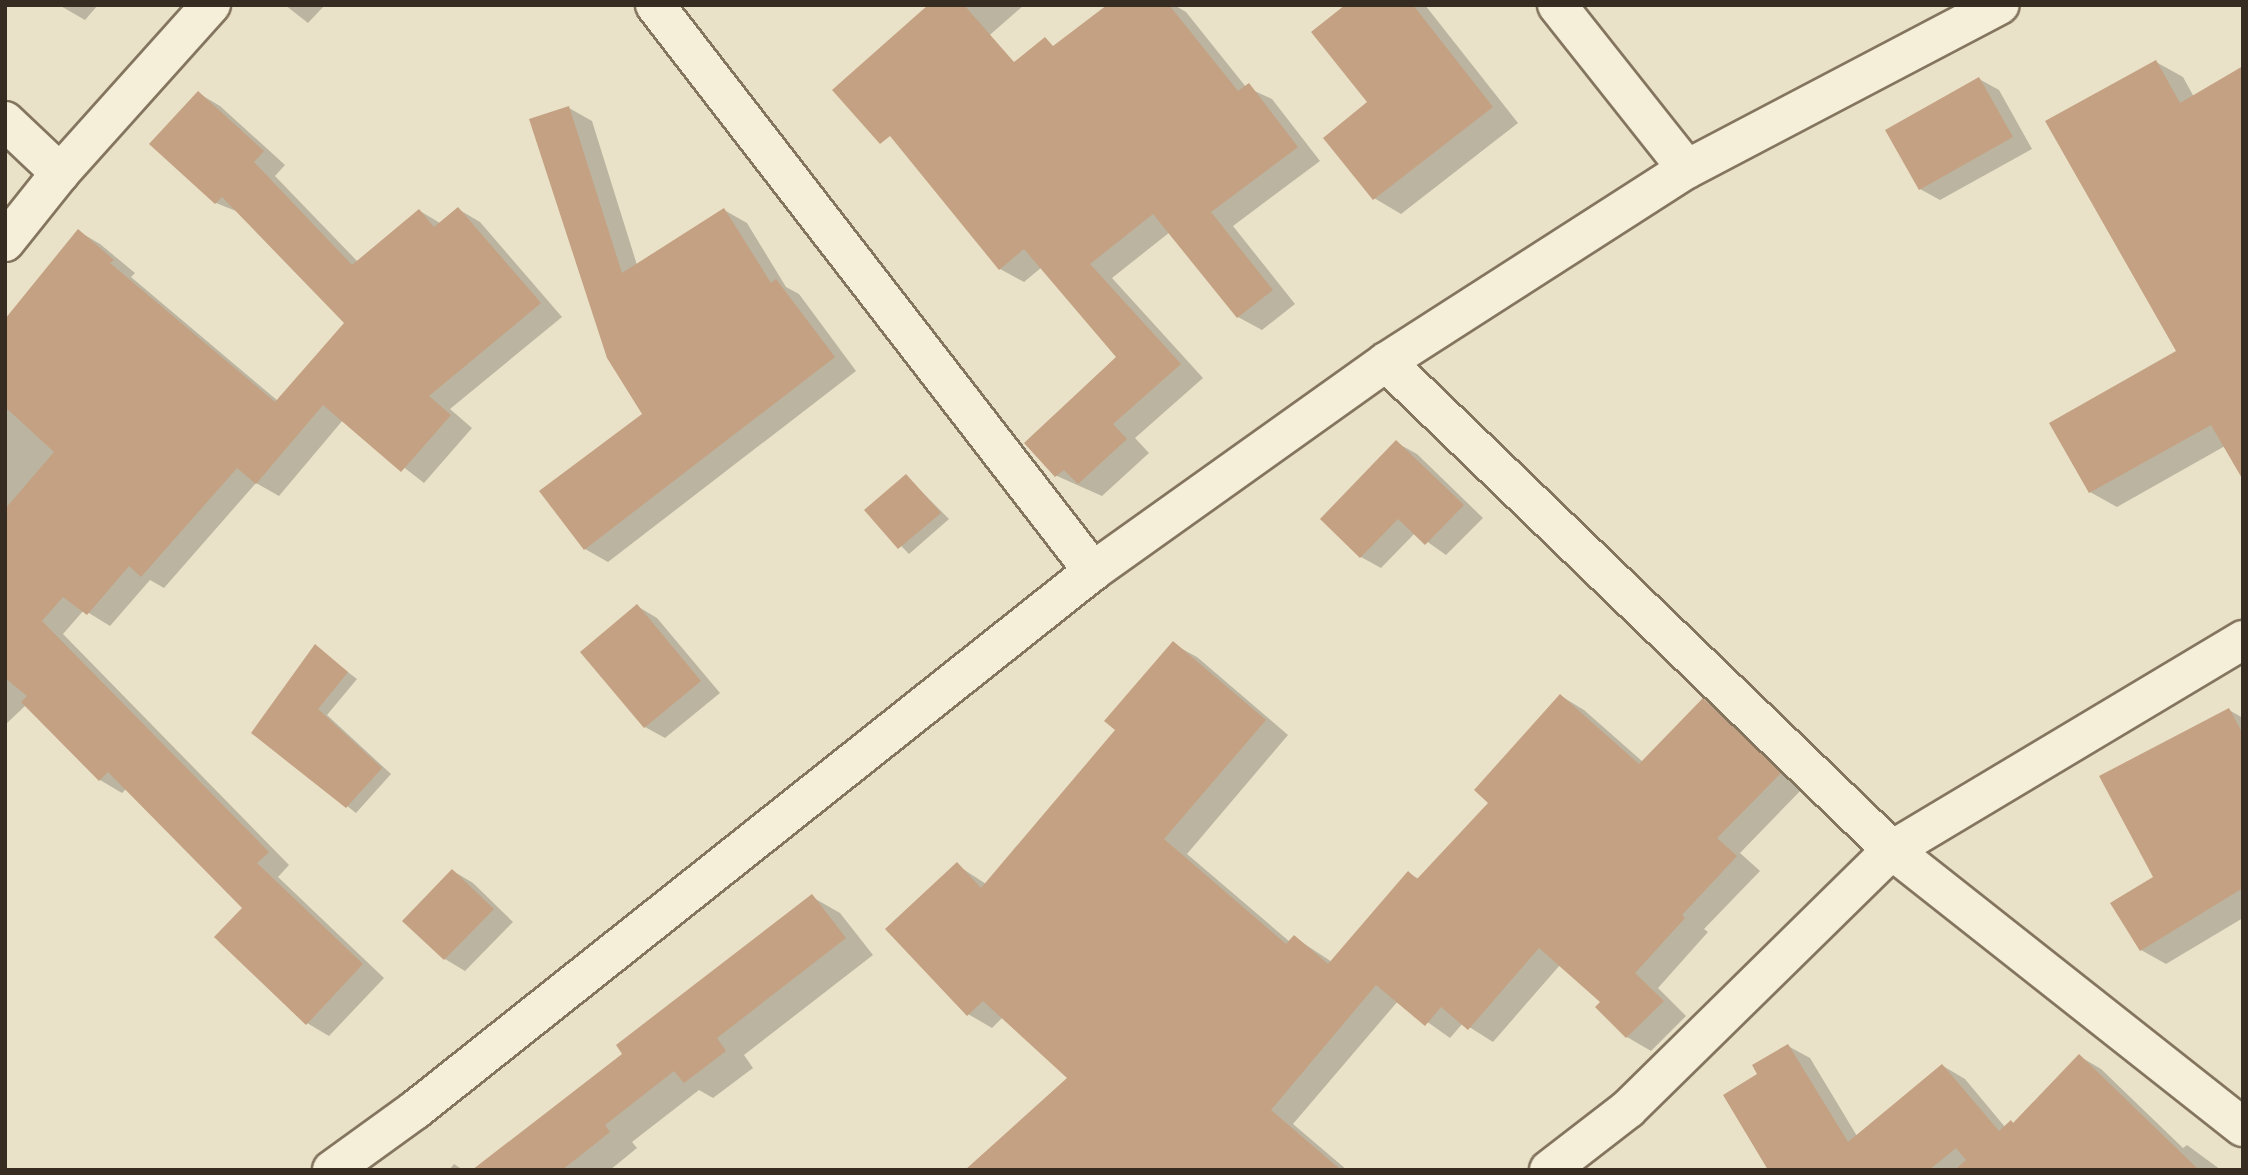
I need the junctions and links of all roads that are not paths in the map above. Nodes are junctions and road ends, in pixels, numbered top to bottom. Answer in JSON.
{"nodes":[{"id":1,"x":211,"y":5,"type":"edge"},
{"id":2,"x":654,"y":5,"type":"edge"},
{"id":3,"x":1557,"y":5,"type":"edge"},
{"id":4,"x":2000,"y":5,"type":"edge"},
{"id":5,"x":5,"y":121,"type":"edge"},
{"id":6,"x":1687,"y":169,"type":"junction"},
{"id":7,"x":60,"y":173,"type":"junction"},
{"id":8,"x":5,"y":242,"type":"edge"},
{"id":9,"x":1386,"y":362,"type":"junction"},
{"id":10,"x":1093,"y":571,"type":"junction"},
{"id":11,"x":2243,"y":640,"type":"edge"},
{"id":12,"x":1892,"y":850,"type":"junction"},
{"id":13,"x":2243,"y":1127,"type":"edge"},
{"id":14,"x":332,"y":1170,"type":"edge"},
{"id":15,"x":1549,"y":1170,"type":"edge"}],
"edges":[{"from":1,"to":7,"type":"street"},
{"from":2,"to":10,"type":"street"},
{"from":3,"to":6,"type":"street"},
{"from":4,"to":6,"type":"street"},
{"from":5,"to":7,"type":"street"},
{"from":6,"to":9,"type":"street"},
{"from":7,"to":8,"type":"street"},
{"from":9,"to":10,"type":"street"},
{"from":9,"to":12,"type":"street"},
{"from":10,"to":14,"type":"street"},
{"from":11,"to":12,"type":"street"},
{"from":12,"to":13,"type":"street"},
{"from":12,"to":15,"type":"street"}]}
